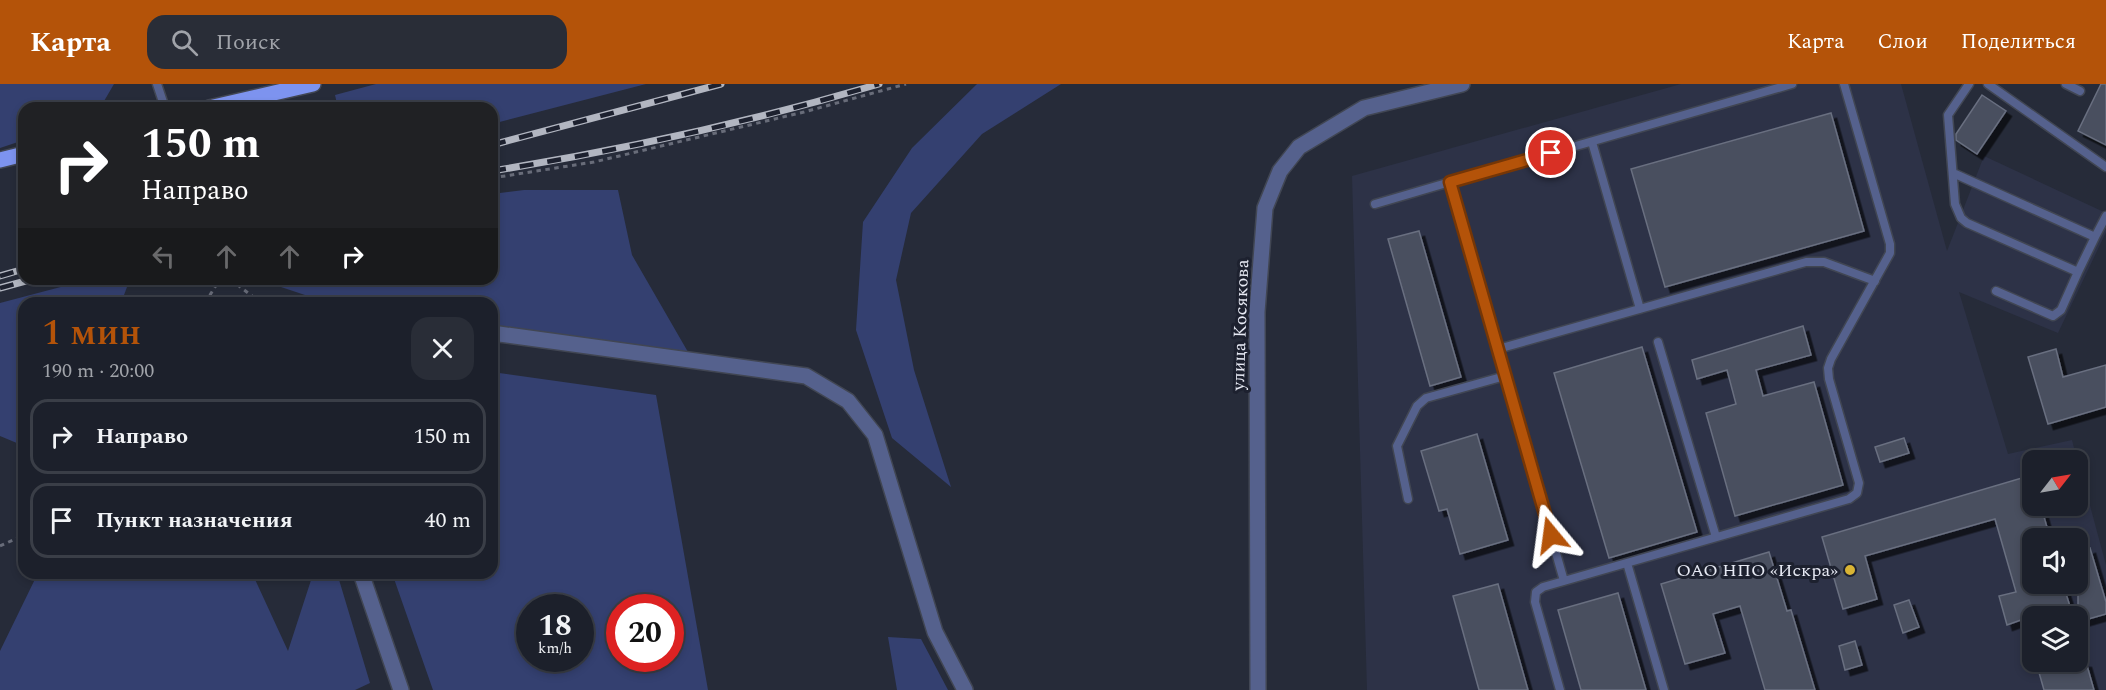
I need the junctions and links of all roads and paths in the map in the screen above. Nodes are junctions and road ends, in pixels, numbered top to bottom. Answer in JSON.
{"nodes":[{"id":1,"x":157,"y":84,"type":"edge"},
{"id":2,"x":314,"y":84,"type":"edge"},
{"id":3,"x":906,"y":84,"type":"edge"},
{"id":4,"x":1462,"y":84,"type":"edge"},
{"id":5,"x":1792,"y":84,"type":"edge"},
{"id":6,"x":1844,"y":84,"type":"edge"},
{"id":7,"x":1969,"y":84,"type":"edge"},
{"id":8,"x":1988,"y":84,"type":"edge"},
{"id":9,"x":2066,"y":84,"type":"edge"},
{"id":10,"x":2000,"y":88,"type":"edge"},
{"id":11,"x":2080,"y":92,"type":"dead end"},
{"id":12,"x":163,"y":102,"type":"edge"},
{"id":13,"x":235,"y":102,"type":"edge"},
{"id":14,"x":1592,"y":142,"type":"junction"},
{"id":15,"x":18,"y":156,"type":"edge"},
{"id":16,"x":0,"y":160,"type":"edge"},
{"id":17,"x":2106,"y":167,"type":"edge"},
{"id":18,"x":1953,"y":173,"type":"junction"},
{"id":19,"x":498,"y":177,"type":"edge"},
{"id":20,"x":1450,"y":182,"type":"junction"},
{"id":21,"x":1375,"y":204,"type":"dead end"},
{"id":22,"x":2106,"y":216,"type":"edge"},
{"id":23,"x":2095,"y":237,"type":"junction"},
{"id":24,"x":2078,"y":272,"type":"junction"},
{"id":25,"x":1875,"y":281,"type":"junction"},
{"id":26,"x":238,"y":285,"type":"edge"},
{"id":27,"x":1996,"y":291,"type":"dead end"},
{"id":28,"x":253,"y":297,"type":"edge"},
{"id":29,"x":1640,"y":309,"type":"junction"},
{"id":30,"x":498,"y":334,"type":"edge"},
{"id":31,"x":1658,"y":342,"type":"dead end"},
{"id":32,"x":1498,"y":349,"type":"junction"},
{"id":33,"x":1505,"y":376,"type":"junction"},
{"id":34,"x":1408,"y":499,"type":"dead end"},
{"id":35,"x":1716,"y":537,"type":"junction"},
{"id":36,"x":18,"y":538,"type":"edge"},
{"id":37,"x":0,"y":546,"type":"edge"},
{"id":38,"x":1628,"y":562,"type":"junction"},
{"id":39,"x":363,"y":579,"type":"edge"},
{"id":40,"x":1564,"y":581,"type":"junction"},
{"id":41,"x":401,"y":690,"type":"edge"},
{"id":42,"x":965,"y":690,"type":"edge"},
{"id":43,"x":1258,"y":690,"type":"edge"},
{"id":44,"x":1560,"y":690,"type":"edge"},
{"id":45,"x":1664,"y":690,"type":"edge"}],
"edges":[{"from":1,"to":12,"type":"lane"},
{"from":2,"to":13,"type":"main road"},
{"from":3,"to":19,"type":"path"},
{"from":4,"to":43,"type":"street","name":"улица Косякова"},
{"from":5,"to":14,"type":"lane"},
{"from":6,"to":25,"type":"lane"},
{"from":7,"to":18,"type":"lane"},
{"from":8,"to":10,"type":"lane"},
{"from":9,"to":11,"type":"lane"},
{"from":10,"to":17,"type":"lane"},
{"from":14,"to":20,"type":"lane"},
{"from":14,"to":29,"type":"lane"},
{"from":15,"to":16,"type":"main road"},
{"from":18,"to":23,"type":"lane"},
{"from":18,"to":24,"type":"lane"},
{"from":20,"to":21,"type":"lane"},
{"from":20,"to":32,"type":"lane"},
{"from":22,"to":23,"type":"lane"},
{"from":23,"to":24,"type":"lane"},
{"from":24,"to":27,"type":"lane"},
{"from":25,"to":29,"type":"lane"},
{"from":25,"to":35,"type":"lane"},
{"from":26,"to":28,"type":"path"},
{"from":29,"to":32,"type":"lane"},
{"from":30,"to":42,"type":"street"},
{"from":31,"to":35,"type":"lane"},
{"from":32,"to":33,"type":"lane"},
{"from":33,"to":34,"type":"lane"},
{"from":33,"to":40,"type":"lane"},
{"from":35,"to":38,"type":"lane"},
{"from":36,"to":37,"type":"path"},
{"from":38,"to":40,"type":"lane"},
{"from":38,"to":45,"type":"lane"},
{"from":39,"to":41,"type":"street"},
{"from":40,"to":44,"type":"lane"}]}
